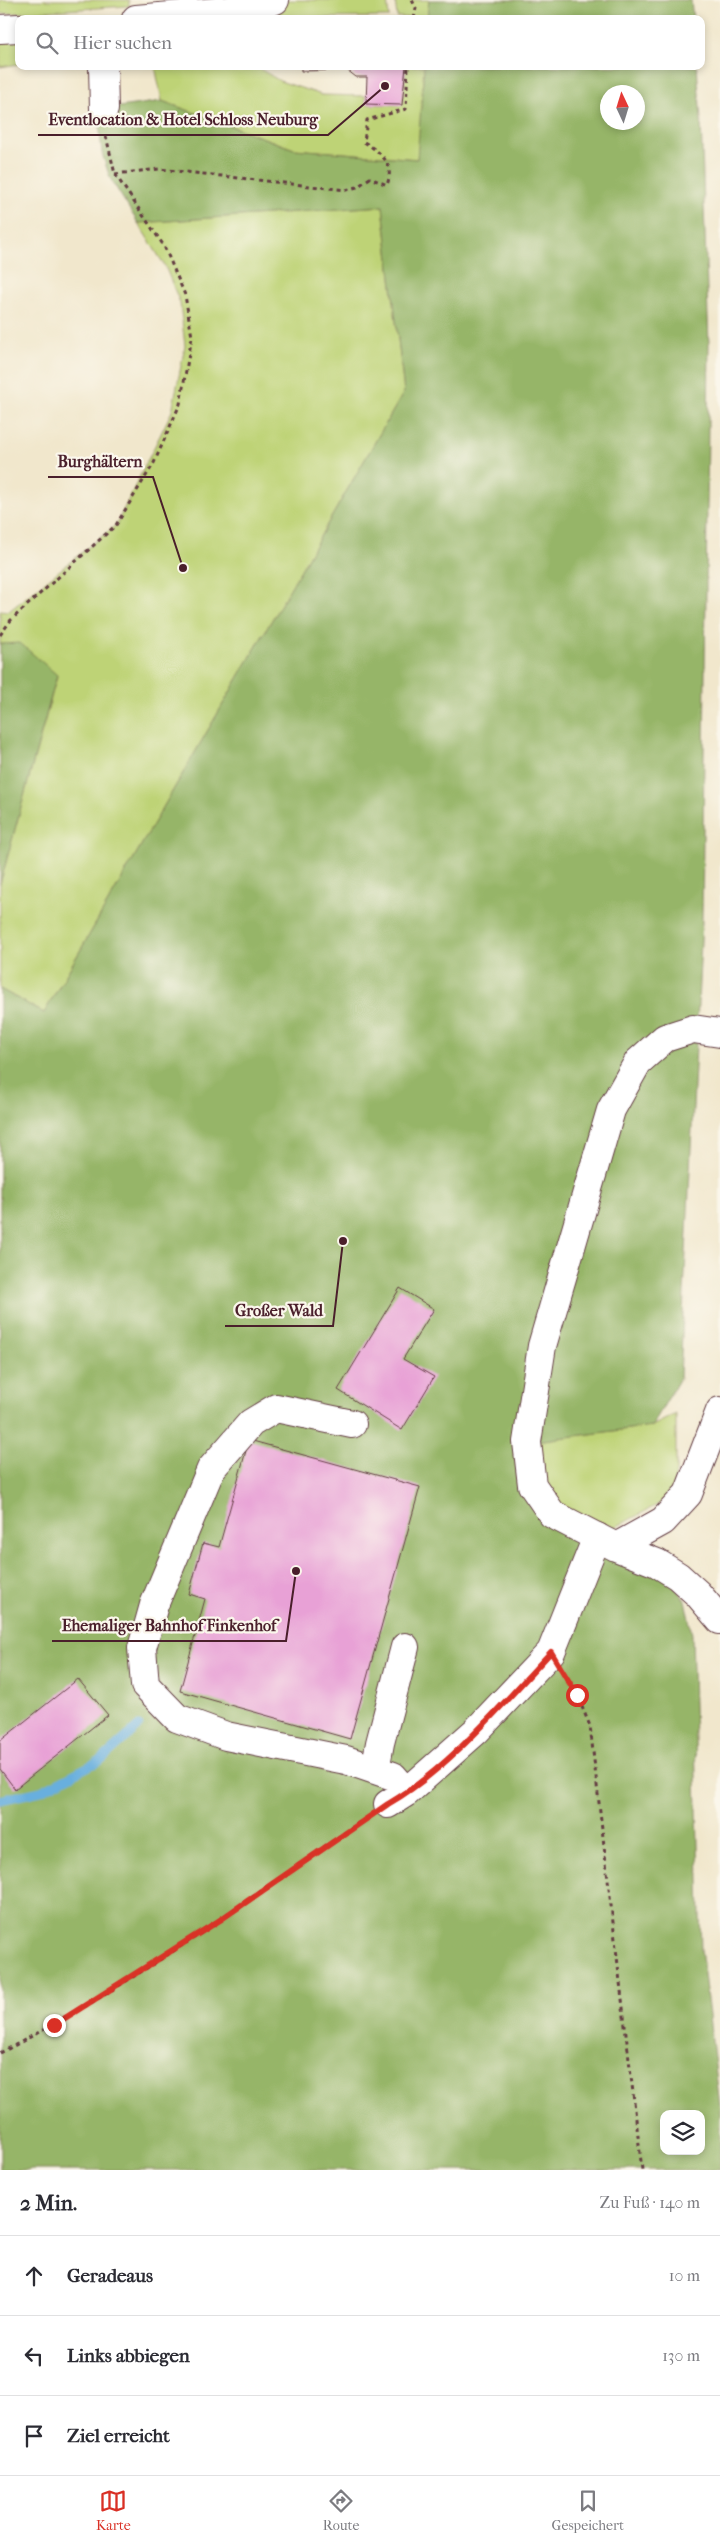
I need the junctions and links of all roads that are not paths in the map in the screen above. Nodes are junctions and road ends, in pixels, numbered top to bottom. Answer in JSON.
{"nodes":[{"id":1,"x":275,"y":0,"type":"edge"},
{"id":2,"x":196,"y":15,"type":"edge"},
{"id":3,"x":15,"y":28,"type":"edge"},
{"id":4,"x":0,"y":29,"type":"edge"},
{"id":5,"x":102,"y":70,"type":"edge"},
{"id":6,"x":104,"y":109,"type":"road end"},
{"id":7,"x":720,"y":1033,"type":"edge"},
{"id":8,"x":720,"y":1411,"type":"edge"},
{"id":9,"x":352,"y":1424,"type":"dead end"},
{"id":10,"x":606,"y":1542,"type":"junction"},
{"id":11,"x":720,"y":1620,"type":"edge"},
{"id":12,"x":405,"y":1647,"type":"dead end"},
{"id":13,"x":375,"y":1770,"type":"junction"}],
"edges":[{"from":1,"to":2,"type":"main road"},
{"from":3,"to":4,"type":"main road"},
{"from":5,"to":6,"type":"main road"},
{"from":7,"to":10,"type":"main road"},
{"from":8,"to":10,"type":"main road"},
{"from":9,"to":13,"type":"main road"},
{"from":10,"to":11,"type":"main road"},
{"from":10,"to":13,"type":"main road"},
{"from":12,"to":13,"type":"main road"}]}
